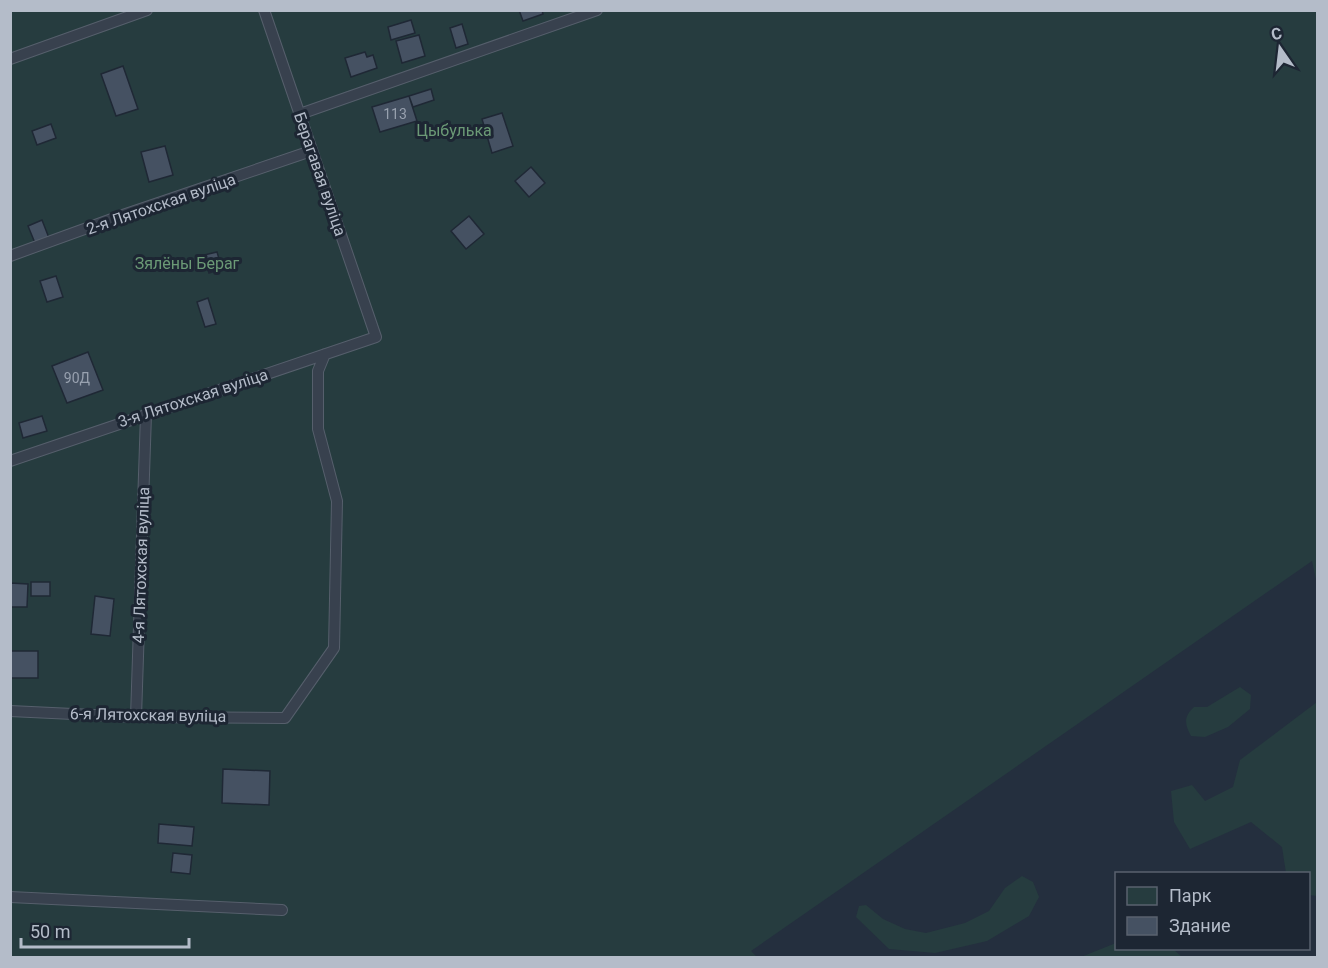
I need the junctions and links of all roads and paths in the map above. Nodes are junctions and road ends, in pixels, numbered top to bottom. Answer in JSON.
{"nodes":[{"id":1,"x":147,"y":10,"type":"edge"},
{"id":2,"x":264,"y":10,"type":"edge"},
{"id":3,"x":597,"y":10,"type":"edge"},
{"id":4,"x":10,"y":59,"type":"edge"},
{"id":5,"x":300,"y":114,"type":"junction"},
{"id":6,"x":312,"y":152,"type":"junction"},
{"id":7,"x":10,"y":256,"type":"edge"},
{"id":8,"x":376,"y":337,"type":"joint"},
{"id":9,"x":325,"y":354,"type":"junction"},
{"id":10,"x":146,"y":414,"type":"junction"},
{"id":11,"x":10,"y":460,"type":"edge"},
{"id":12,"x":10,"y":711,"type":"edge"},
{"id":13,"x":136,"y":717,"type":"junction"},
{"id":14,"x":10,"y":897,"type":"edge"},
{"id":15,"x":282,"y":910,"type":"dead end"}],
"edges":[{"from":1,"to":4,"type":"lane"},
{"from":2,"to":5,"type":"lane","name":"Берагавая вуліца"},
{"from":3,"to":5,"type":"lane"},
{"from":5,"to":6,"type":"lane","name":"Берагавая вуліца"},
{"from":6,"to":7,"type":"lane","name":"2-я Лятохская вуліца"},
{"from":6,"to":8,"type":"lane","name":"Берагавая вуліца"},
{"from":8,"to":9,"type":"lane","name":"3-я Лятохская вуліца"},
{"from":9,"to":10,"type":"lane","name":"3-я Лятохская вуліца"},
{"from":9,"to":13,"type":"lane","name":"6-я Лятохская вуліца"},
{"from":10,"to":11,"type":"lane","name":"3-я Лятохская вуліца"},
{"from":10,"to":13,"type":"lane","name":"4-я Лятохская вуліца"},
{"from":12,"to":13,"type":"lane","name":"6-я Лятохская вуліца"},
{"from":14,"to":15,"type":"lane"}]}
